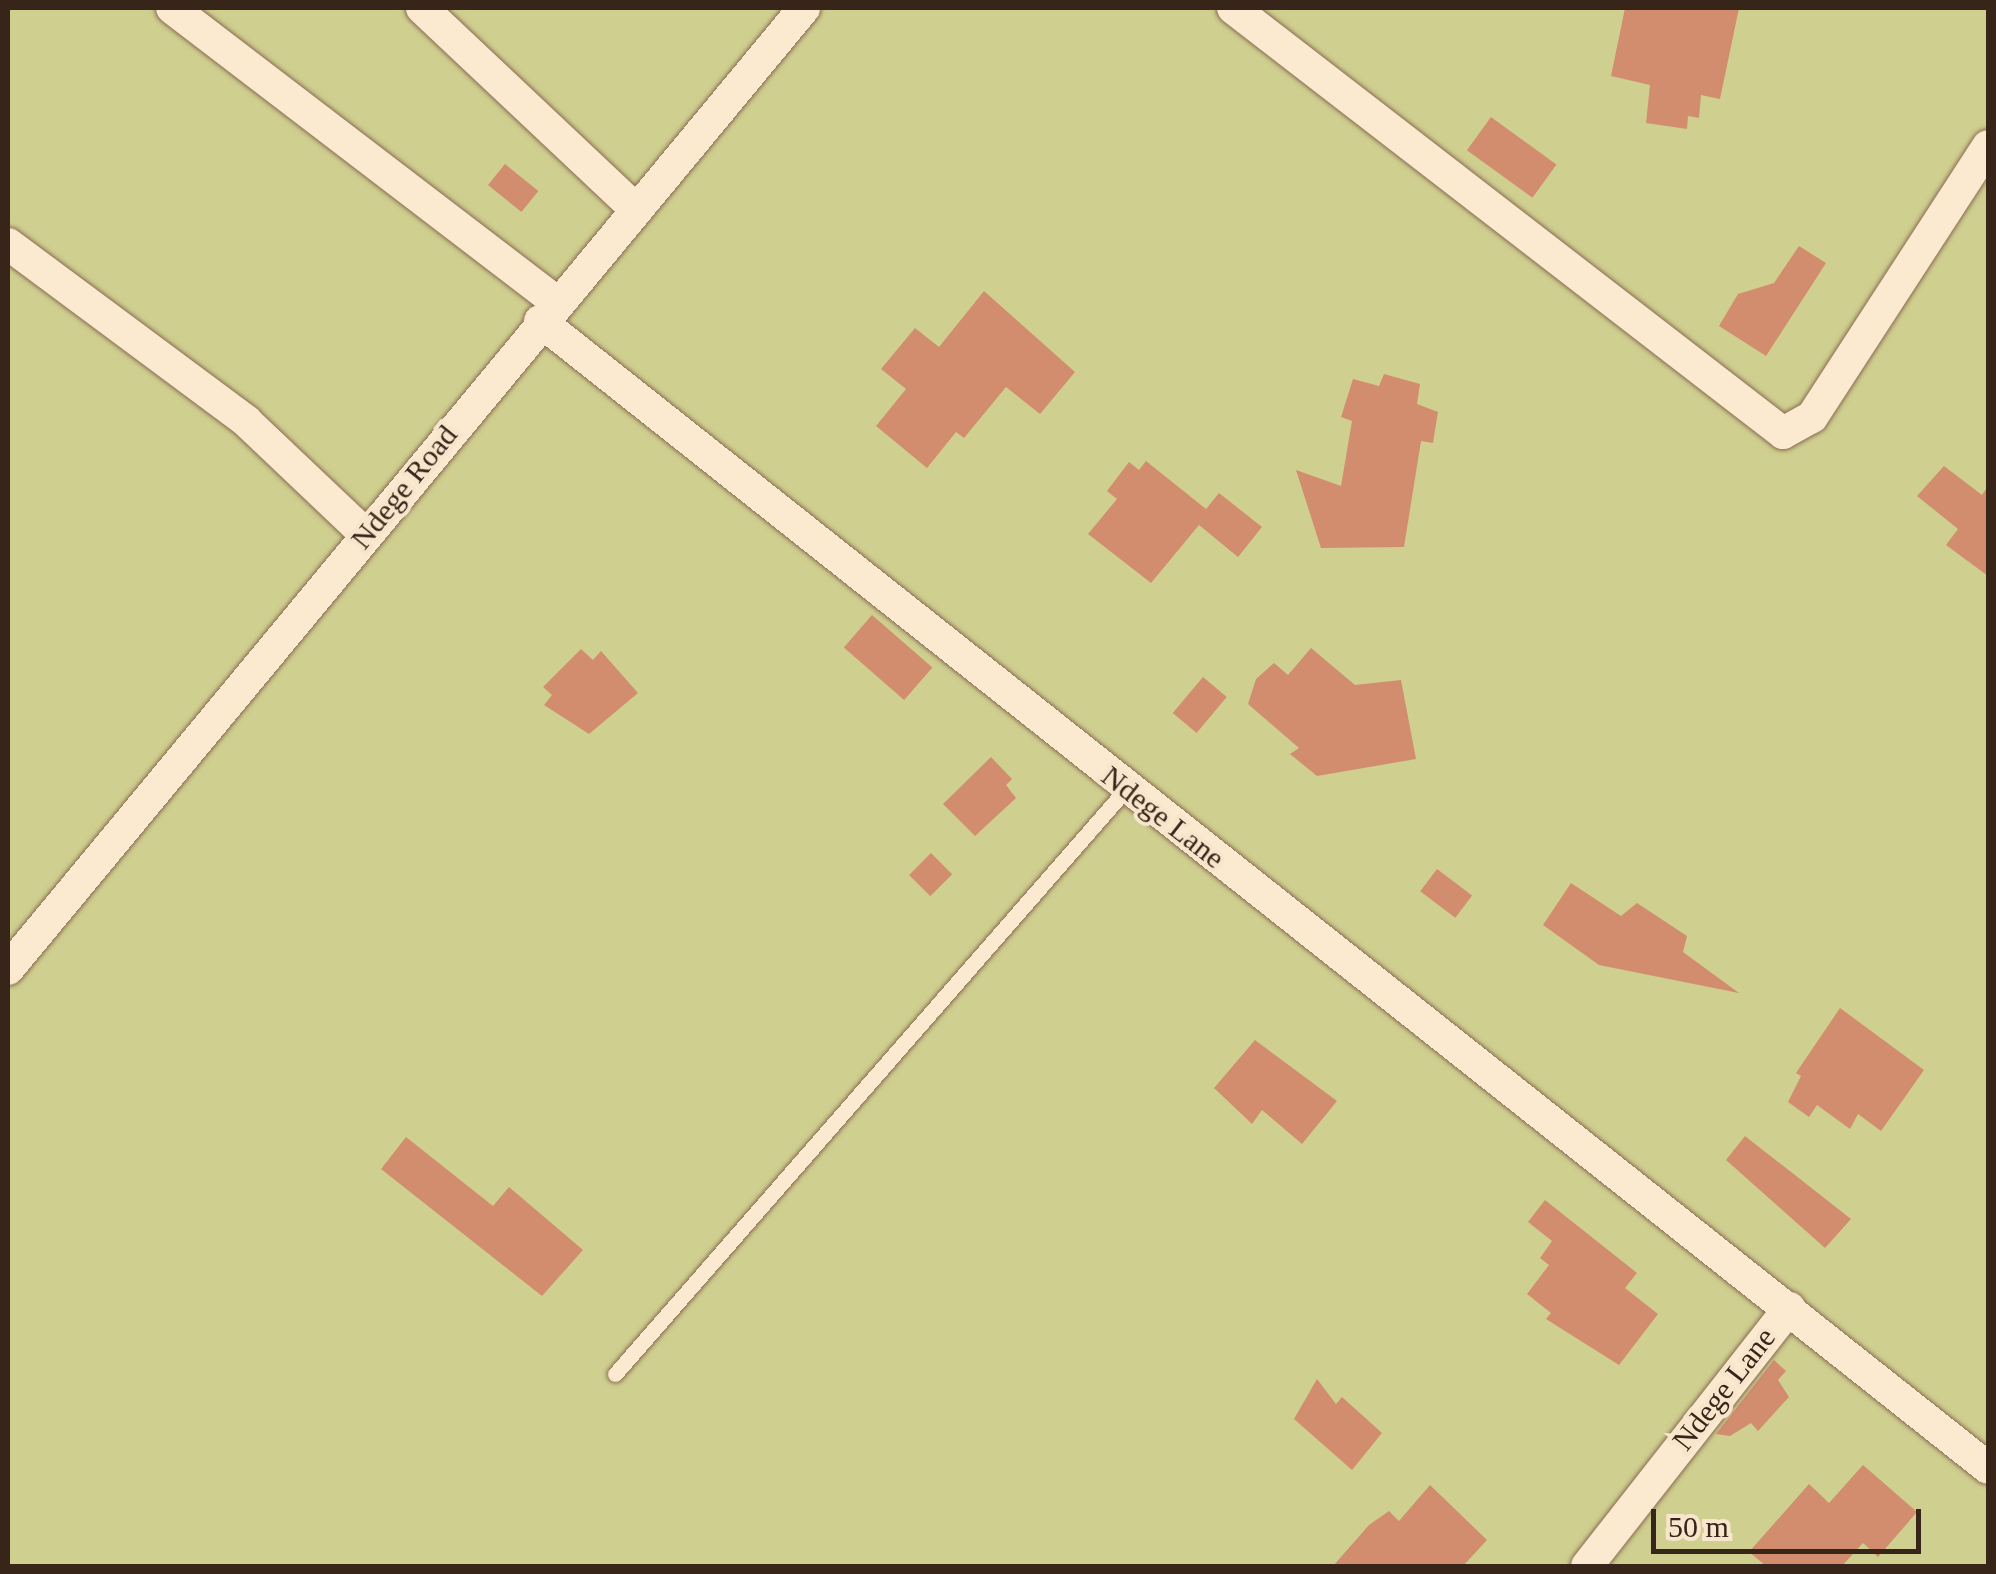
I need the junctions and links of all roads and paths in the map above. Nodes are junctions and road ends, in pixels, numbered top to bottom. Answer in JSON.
{"nodes":[{"id":1,"x":172,"y":8,"type":"edge"},
{"id":2,"x":422,"y":8,"type":"edge"},
{"id":3,"x":1234,"y":8,"type":"edge"},
{"id":4,"x":794,"y":11,"type":"edge"},
{"id":5,"x":1988,"y":146,"type":"edge"},
{"id":6,"x":635,"y":209,"type":"junction"},
{"id":7,"x":8,"y":244,"type":"edge"},
{"id":8,"x":548,"y":312,"type":"junction"},
{"id":9,"x":365,"y":534,"type":"junction"},
{"id":10,"x":1127,"y":788,"type":"junction"},
{"id":11,"x":8,"y":968,"type":"edge"},
{"id":12,"x":1789,"y":1308,"type":"junction"},
{"id":13,"x":615,"y":1374,"type":"dead end"},
{"id":14,"x":1988,"y":1468,"type":"edge"},
{"id":15,"x":1587,"y":1566,"type":"edge"}],
"edges":[{"from":1,"to":8,"type":"street","name":"Ndege Lane"},
{"from":2,"to":6,"type":"street"},
{"from":3,"to":5,"type":"street"},
{"from":4,"to":6,"type":"street","name":"Ndege Road"},
{"from":6,"to":8,"type":"street","name":"Ndege Road"},
{"from":7,"to":9,"type":"street"},
{"from":8,"to":9,"type":"street","name":"Ndege Road"},
{"from":8,"to":10,"type":"street","name":"Ndege Lane"},
{"from":9,"to":11,"type":"street","name":"Ndege Road"},
{"from":10,"to":12,"type":"street","name":"Ndege Lane"},
{"from":10,"to":13,"type":"lane"},
{"from":12,"to":14,"type":"street","name":"Ndege Lane"},
{"from":12,"to":15,"type":"street","name":"Ndege Lane"}]}
